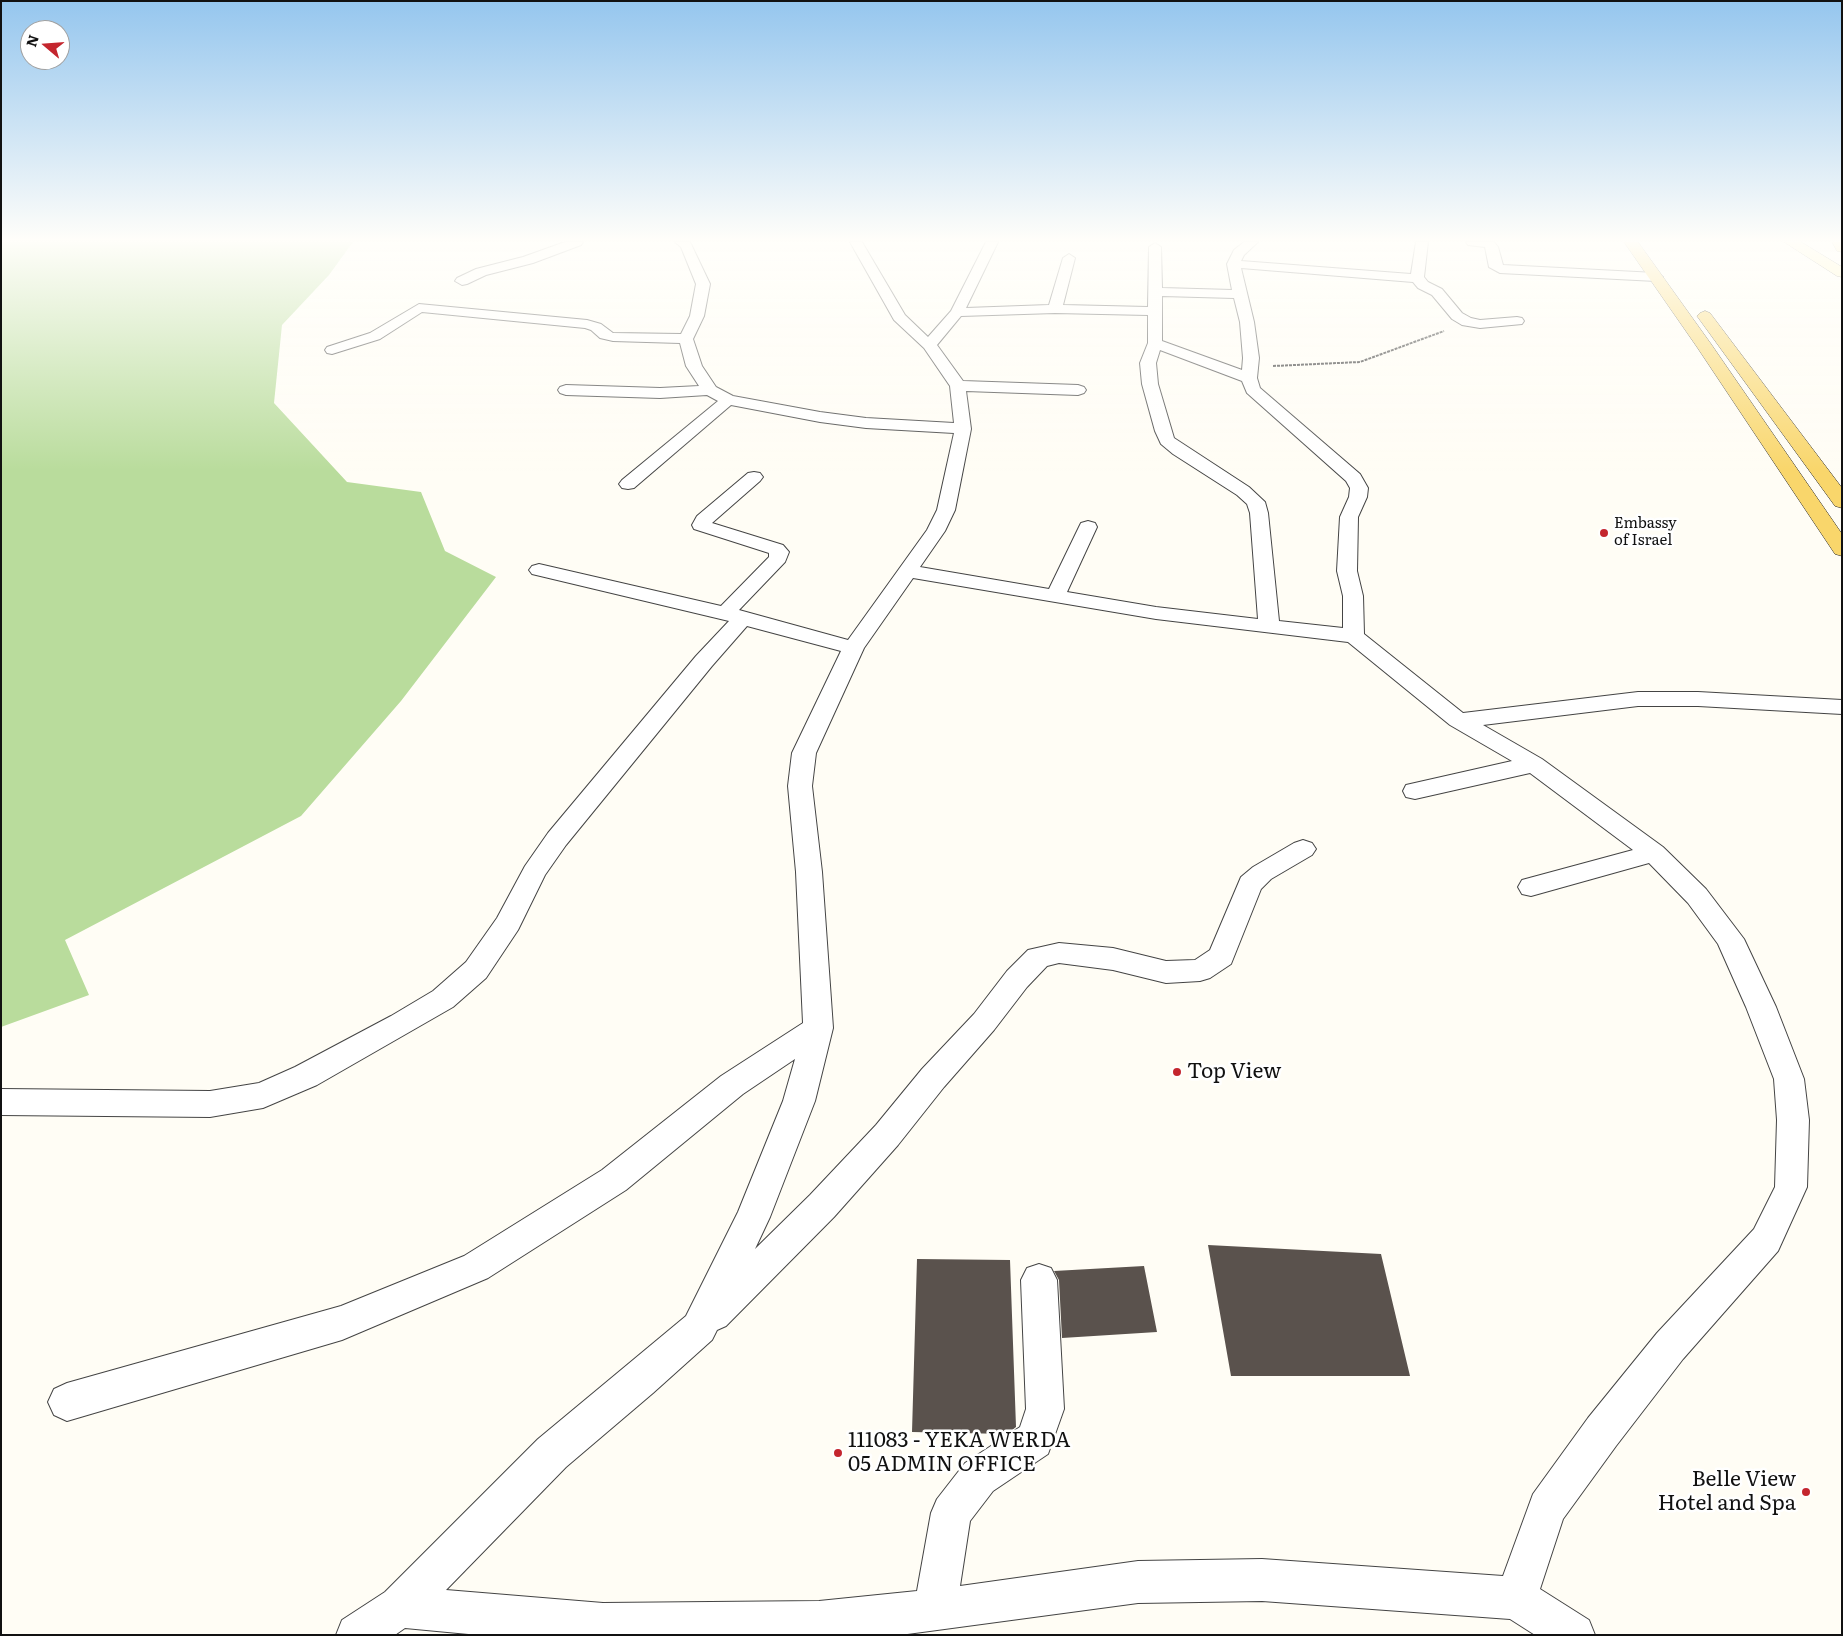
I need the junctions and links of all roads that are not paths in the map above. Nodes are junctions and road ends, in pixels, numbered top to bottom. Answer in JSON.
{"nodes":[{"id":1,"x":403,"y":318,"type":"edge"},
{"id":2,"x":528,"y":318,"type":"edge"},
{"id":3,"x":696,"y":318,"type":"edge"},
{"id":4,"x":900,"y":318,"type":"edge"},
{"id":5,"x":951,"y":318,"type":"edge"},
{"id":6,"x":1155,"y":318,"type":"edge"},
{"id":7,"x":1246,"y":318,"type":"edge"},
{"id":8,"x":1461,"y":318,"type":"edge"},
{"id":9,"x":1691,"y":318,"type":"edge"},
{"id":10,"x":1706,"y":318,"type":"edge"},
{"id":11,"x":1517,"y":321,"type":"dead end"},
{"id":12,"x":686,"y":339,"type":"junction"},
{"id":13,"x":1155,"y":343,"type":"junction"},
{"id":14,"x":929,"y":345,"type":"junction"},
{"id":15,"x":332,"y":350,"type":"dead end"},
{"id":16,"x":1250,"y":372,"type":"junction"},
{"id":17,"x":958,"y":386,"type":"junction"},
{"id":18,"x":566,"y":390,"type":"dead end"},
{"id":19,"x":710,"y":390,"type":"junction"},
{"id":20,"x":1078,"y":390,"type":"dead end"},
{"id":21,"x":728,"y":400,"type":"junction"},
{"id":22,"x":1758,"y":426,"type":"junction"},
{"id":23,"x":1788,"y":428,"type":"junction"},
{"id":24,"x":963,"y":429,"type":"junction"},
{"id":25,"x":754,"y":477,"type":"dead end"},
{"id":26,"x":628,"y":484,"type":"dead end"},
{"id":27,"x":1842,"y":502,"type":"edge"},
{"id":28,"x":1088,"y":527,"type":"dead end"},
{"id":29,"x":1842,"y":550,"type":"edge"},
{"id":30,"x":539,"y":570,"type":"dead end"},
{"id":31,"x":908,"y":571,"type":"junction"},
{"id":32,"x":1056,"y":595,"type":"junction"},
{"id":33,"x":734,"y":616,"type":"junction"},
{"id":34,"x":1269,"y":626,"type":"junction"},
{"id":35,"x":1354,"y":636,"type":"junction"},
{"id":36,"x":853,"y":648,"type":"junction"},
{"id":37,"x":1842,"y":707,"type":"edge"},
{"id":38,"x":1458,"y":720,"type":"junction"},
{"id":39,"x":1534,"y":764,"type":"junction"},
{"id":40,"x":1415,"y":791,"type":"dead end"},
{"id":41,"x":1303,"y":849,"type":"dead end"},
{"id":42,"x":1654,"y":852,"type":"junction"},
{"id":43,"x":1531,"y":887,"type":"dead end"},
{"id":44,"x":818,"y":1028,"type":"junction"},
{"id":45,"x":1,"y":1102,"type":"edge"},
{"id":46,"x":1039,"y":1280,"type":"dead end"},
{"id":47,"x":699,"y":1328,"type":"junction"},
{"id":48,"x":67,"y":1402,"type":"dead end"},
{"id":49,"x":1516,"y":1598,"type":"junction"},
{"id":50,"x":400,"y":1607,"type":"junction"},
{"id":51,"x":935,"y":1610,"type":"junction"},
{"id":52,"x":603,"y":1629,"type":"edge"},
{"id":53,"x":357,"y":1635,"type":"edge"},
{"id":54,"x":1574,"y":1635,"type":"edge"}],
"edges":[{"from":1,"to":15,"type":"street"},
{"from":2,"to":12,"type":"street"},
{"from":3,"to":12,"type":"street"},
{"from":4,"to":14,"type":"street"},
{"from":5,"to":14,"type":"street"},
{"from":6,"to":13,"type":"street"},
{"from":7,"to":16,"type":"street"},
{"from":8,"to":11,"type":"street"},
{"from":9,"to":22,"type":"main road"},
{"from":10,"to":23,"type":"main road"},
{"from":12,"to":19,"type":"street"},
{"from":13,"to":16,"type":"street"},
{"from":13,"to":34,"type":"street"},
{"from":14,"to":17,"type":"street"},
{"from":16,"to":35,"type":"street"},
{"from":17,"to":20,"type":"street"},
{"from":17,"to":24,"type":"street"},
{"from":18,"to":19,"type":"street"},
{"from":19,"to":21,"type":"street"},
{"from":21,"to":24,"type":"street"},
{"from":21,"to":26,"type":"street"},
{"from":22,"to":23,"type":"main road"},
{"from":22,"to":29,"type":"main road"},
{"from":23,"to":27,"type":"main road"},
{"from":24,"to":31,"type":"street"},
{"from":25,"to":33,"type":"street"},
{"from":28,"to":32,"type":"street"},
{"from":30,"to":33,"type":"street"},
{"from":31,"to":32,"type":"street"},
{"from":31,"to":36,"type":"street"},
{"from":32,"to":34,"type":"street"},
{"from":33,"to":36,"type":"street"},
{"from":33,"to":45,"type":"street"},
{"from":34,"to":35,"type":"street"},
{"from":35,"to":38,"type":"street"},
{"from":36,"to":44,"type":"street"},
{"from":37,"to":38,"type":"street"},
{"from":38,"to":39,"type":"street"},
{"from":39,"to":40,"type":"street"},
{"from":39,"to":42,"type":"street"},
{"from":41,"to":47,"type":"street"},
{"from":42,"to":43,"type":"street"},
{"from":42,"to":49,"type":"street"},
{"from":44,"to":47,"type":"street"},
{"from":44,"to":48,"type":"street"},
{"from":46,"to":51,"type":"street"},
{"from":47,"to":50,"type":"street"},
{"from":49,"to":51,"type":"street"},
{"from":49,"to":54,"type":"street"},
{"from":50,"to":52,"type":"street"},
{"from":50,"to":53,"type":"street"},
{"from":51,"to":52,"type":"street"}]}
